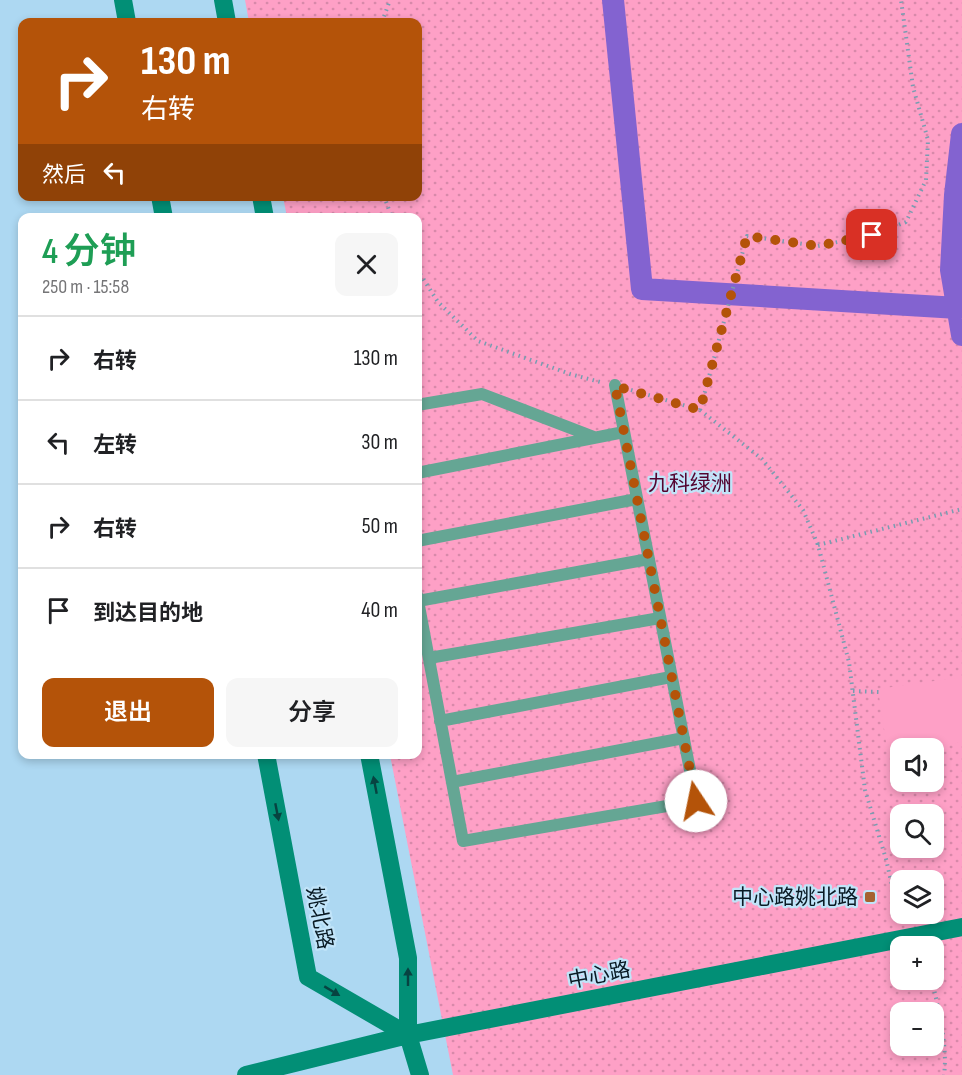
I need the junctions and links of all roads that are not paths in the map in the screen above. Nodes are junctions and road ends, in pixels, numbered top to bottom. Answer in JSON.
{"nodes":[{"id":1,"x":123,"y":0,"type":"edge"},
{"id":2,"x":223,"y":0,"type":"edge"},
{"id":3,"x":126,"y":18,"type":"edge"},
{"id":4,"x":226,"y":18,"type":"edge"},
{"id":5,"x":615,"y":386,"type":"road end"},
{"id":6,"x":422,"y":404,"type":"edge"},
{"id":7,"x":624,"y":432,"type":"junction"},
{"id":8,"x":595,"y":438,"type":"junction"},
{"id":9,"x":422,"y":472,"type":"edge"},
{"id":10,"x":637,"y":499,"type":"junction"},
{"id":11,"x":422,"y":540,"type":"edge"},
{"id":12,"x":649,"y":559,"type":"junction"},
{"id":13,"x":422,"y":597,"type":"edge"},
{"id":14,"x":660,"y":618,"type":"junction"},
{"id":15,"x":422,"y":620,"type":"edge"},
{"id":16,"x":429,"y":658,"type":"junction"},
{"id":17,"x":671,"y":676,"type":"junction"},
{"id":18,"x":440,"y":721,"type":"junction"},
{"id":19,"x":684,"y":738,"type":"junction"},
{"id":20,"x":267,"y":759,"type":"edge"},
{"id":21,"x":370,"y":759,"type":"edge"},
{"id":22,"x":452,"y":782,"type":"junction"},
{"id":23,"x":962,"y":927,"type":"edge"},
{"id":24,"x":408,"y":1035,"type":"junction"},
{"id":25,"x":246,"y":1075,"type":"edge"},
{"id":26,"x":420,"y":1075,"type":"edge"}],
"edges":[{"from":1,"to":3,"type":"street"},
{"from":2,"to":4,"type":"street"},
{"from":5,"to":7,"type":"lane"},
{"from":6,"to":8,"type":"lane"},
{"from":7,"to":8,"type":"lane"},
{"from":7,"to":10,"type":"lane"},
{"from":8,"to":9,"type":"lane"},
{"from":10,"to":11,"type":"lane"},
{"from":10,"to":12,"type":"lane"},
{"from":12,"to":13,"type":"lane"},
{"from":12,"to":14,"type":"lane"},
{"from":14,"to":16,"type":"lane"},
{"from":14,"to":17,"type":"lane"},
{"from":15,"to":16,"type":"lane"},
{"from":16,"to":18,"type":"lane"},
{"from":17,"to":18,"type":"lane"},
{"from":17,"to":19,"type":"lane"},
{"from":18,"to":22,"type":"lane"},
{"from":19,"to":22,"type":"lane"},
{"from":19,"to":22,"type":"lane"},
{"from":20,"to":24,"type":"street","name":"姚北路","one_way":true},
{"from":24,"to":21,"type":"street","one_way":true},
{"from":23,"to":24,"type":"street","name":"中心路"},
{"from":24,"to":25,"type":"street","name":"中心路"},
{"from":24,"to":26,"type":"street"}]}
